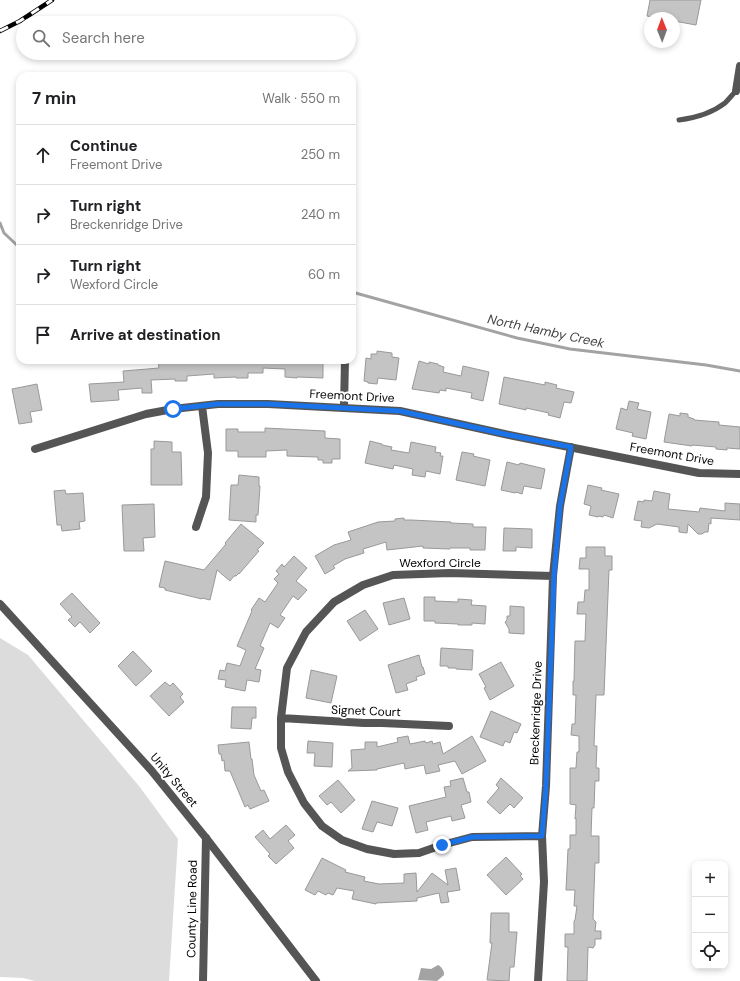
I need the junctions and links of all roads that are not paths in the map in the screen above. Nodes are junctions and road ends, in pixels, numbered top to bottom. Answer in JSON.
{"nodes":[{"id":1,"x":740,"y":66,"type":"edge"},
{"id":2,"x":736,"y":91,"type":"joint"},
{"id":3,"x":679,"y":120,"type":"dead end"},
{"id":4,"x":345,"y":364,"type":"edge"},
{"id":5,"x":202,"y":406,"type":"junction"},
{"id":6,"x":344,"y":407,"type":"junction"},
{"id":7,"x":571,"y":447,"type":"junction"},
{"id":8,"x":34,"y":449,"type":"dead end"},
{"id":9,"x":740,"y":474,"type":"edge"},
{"id":10,"x":196,"y":527,"type":"dead end"},
{"id":11,"x":554,"y":576,"type":"junction"},
{"id":12,"x":0,"y":604,"type":"edge"},
{"id":13,"x":281,"y":718,"type":"junction"},
{"id":14,"x":449,"y":726,"type":"dead end"},
{"id":15,"x":542,"y":836,"type":"junction"},
{"id":16,"x":206,"y":838,"type":"junction"},
{"id":17,"x":202,"y":981,"type":"edge"},
{"id":18,"x":316,"y":981,"type":"edge"},
{"id":19,"x":538,"y":981,"type":"edge"}],
"edges":[{"from":1,"to":2,"type":"street"},
{"from":2,"to":3,"type":"lane"},
{"from":4,"to":6,"type":"street"},
{"from":5,"to":6,"type":"street","name":"Freemont Drive"},
{"from":5,"to":8,"type":"street","name":"Freemont Drive"},
{"from":5,"to":10,"type":"street"},
{"from":6,"to":7,"type":"street","name":"Freemont Drive"},
{"from":7,"to":9,"type":"street","name":"Freemont Drive"},
{"from":7,"to":11,"type":"street","name":"Breckenridge Drive"},
{"from":11,"to":13,"type":"street","name":"Wexford Circle"},
{"from":11,"to":15,"type":"street","name":"Breckenridge Drive"},
{"from":12,"to":16,"type":"street","name":"Unity Street"},
{"from":13,"to":14,"type":"street","name":"Signet Court"},
{"from":13,"to":15,"type":"street","name":"Wexford Circle"},
{"from":15,"to":19,"type":"street","name":"Breckenridge Drive"},
{"from":16,"to":17,"type":"street","name":"County Line Road"},
{"from":16,"to":18,"type":"street","name":"Unity Street"}]}
